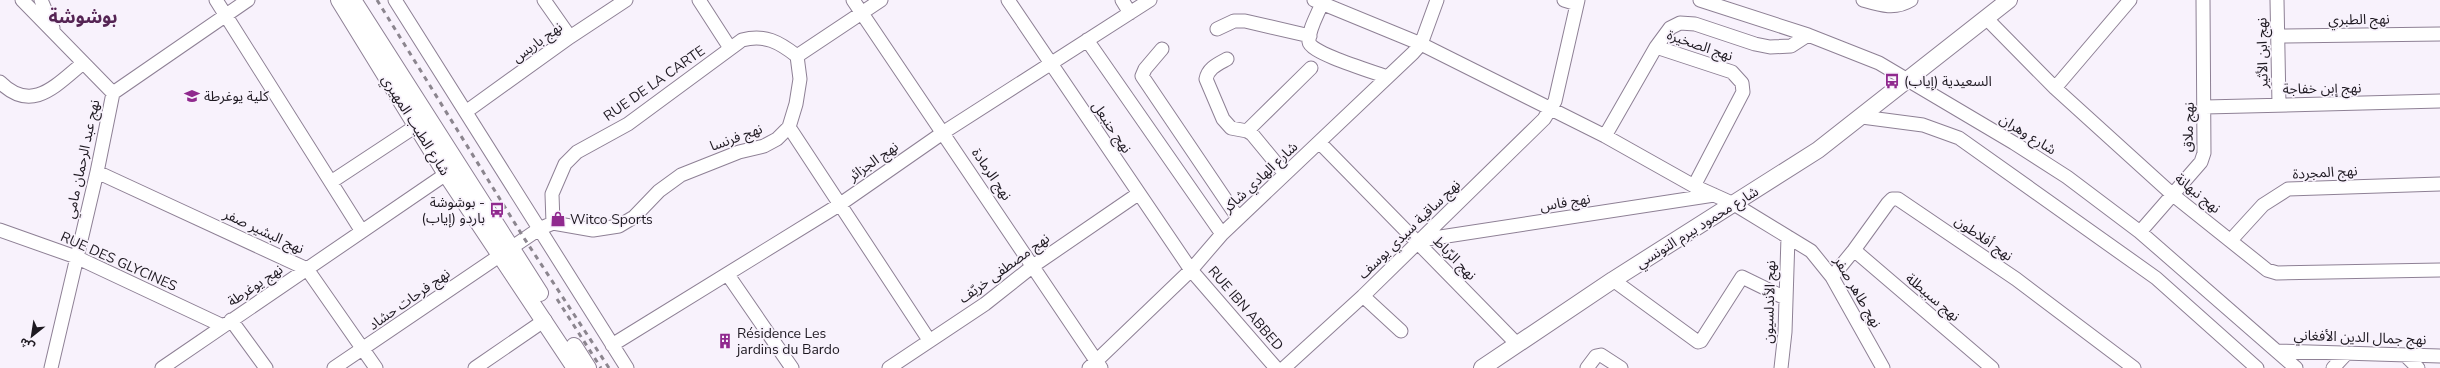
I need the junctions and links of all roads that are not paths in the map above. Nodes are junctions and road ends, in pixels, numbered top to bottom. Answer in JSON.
{"nodes":[{"id":1,"x":22,"y":0,"type":"edge"},
{"id":2,"x":41,"y":0,"type":"edge"},
{"id":3,"x":216,"y":0,"type":"edge"},
{"id":4,"x":248,"y":0,"type":"edge"},
{"id":5,"x":339,"y":0,"type":"edge"},
{"id":6,"x":353,"y":0,"type":"edge"},
{"id":7,"x":395,"y":0,"type":"edge"},
{"id":8,"x":544,"y":0,"type":"edge"},
{"id":9,"x":626,"y":0,"type":"edge"},
{"id":10,"x":699,"y":0,"type":"edge"},
{"id":11,"x":853,"y":0,"type":"edge"},
{"id":12,"x":881,"y":0,"type":"edge"},
{"id":13,"x":1008,"y":0,"type":"edge"},
{"id":14,"x":1122,"y":0,"type":"edge"},
{"id":15,"x":1150,"y":0,"type":"edge"},
{"id":16,"x":1436,"y":0,"type":"edge"},
{"id":17,"x":1564,"y":0,"type":"edge"},
{"id":18,"x":1700,"y":0,"type":"edge"},
{"id":19,"x":1863,"y":0,"type":"edge"},
{"id":20,"x":1911,"y":0,"type":"edge"},
{"id":21,"x":2009,"y":0,"type":"edge"},
{"id":22,"x":2130,"y":0,"type":"edge"},
{"id":23,"x":2203,"y":0,"type":"edge"},
{"id":24,"x":2277,"y":0,"type":"edge"},
{"id":25,"x":1318,"y":2,"type":"edge"},
{"id":26,"x":1577,"y":2,"type":"edge"},
{"id":27,"x":862,"y":13,"type":"junction"},
{"id":28,"x":1130,"y":13,"type":"junction"},
{"id":29,"x":226,"y":14,"type":"junction"},
{"id":30,"x":1986,"y":18,"type":"junction"},
{"id":31,"x":1217,"y":29,"type":"dead end"},
{"id":32,"x":2440,"y":34,"type":"edge"},
{"id":33,"x":57,"y":35,"type":"junction"},
{"id":34,"x":1808,"y":35,"type":"junction"},
{"id":35,"x":1310,"y":36,"type":"junction"},
{"id":36,"x":2278,"y":36,"type":"junction"},
{"id":37,"x":570,"y":37,"type":"junction"},
{"id":38,"x":1087,"y":40,"type":"junction"},
{"id":39,"x":1422,"y":44,"type":"junction"},
{"id":40,"x":1656,"y":47,"type":"junction"},
{"id":41,"x":730,"y":48,"type":"junction"},
{"id":42,"x":1162,"y":49,"type":"dead end"},
{"id":43,"x":797,"y":56,"type":"junction"},
{"id":44,"x":1227,"y":59,"type":"dead end"},
{"id":45,"x":82,"y":64,"type":"junction"},
{"id":46,"x":1051,"y":64,"type":"junction"},
{"id":47,"x":1311,"y":68,"type":"dead end"},
{"id":48,"x":1386,"y":77,"type":"junction"},
{"id":49,"x":1907,"y":80,"type":"junction"},
{"id":50,"x":0,"y":82,"type":"edge"},
{"id":51,"x":2055,"y":88,"type":"junction"},
{"id":52,"x":113,"y":93,"type":"junction"},
{"id":53,"x":2440,"y":101,"type":"edge"},
{"id":54,"x":2279,"y":105,"type":"junction"},
{"id":55,"x":2205,"y":107,"type":"junction"},
{"id":56,"x":1551,"y":109,"type":"junction"},
{"id":57,"x":467,"y":111,"type":"junction"},
{"id":58,"x":1862,"y":117,"type":"junction"},
{"id":59,"x":416,"y":126,"type":"junction"},
{"id":60,"x":789,"y":128,"type":"junction"},
{"id":61,"x":1247,"y":131,"type":"junction"},
{"id":62,"x":944,"y":132,"type":"junction"},
{"id":63,"x":1605,"y":136,"type":"junction"},
{"id":64,"x":1320,"y":143,"type":"junction"},
{"id":65,"x":97,"y":172,"type":"junction"},
{"id":66,"x":446,"y":174,"type":"junction"},
{"id":67,"x":1285,"y":174,"type":"junction"},
{"id":68,"x":331,"y":182,"type":"junction"},
{"id":69,"x":2440,"y":184,"type":"edge"},
{"id":70,"x":1694,"y":186,"type":"junction"},
{"id":71,"x":1138,"y":194,"type":"junction"},
{"id":72,"x":1714,"y":195,"type":"junction"},
{"id":73,"x":2173,"y":195,"type":"junction"},
{"id":74,"x":1734,"y":204,"type":"junction"},
{"id":75,"x":839,"y":205,"type":"junction"},
{"id":76,"x":1238,"y":218,"type":"junction"},
{"id":77,"x":553,"y":223,"type":"junction"},
{"id":78,"x":539,"y":229,"type":"junction"},
{"id":79,"x":0,"y":230,"type":"edge"},
{"id":80,"x":361,"y":230,"type":"junction"},
{"id":81,"x":2140,"y":232,"type":"junction"},
{"id":82,"x":1222,"y":234,"type":"junction"},
{"id":83,"x":1788,"y":237,"type":"junction"},
{"id":84,"x":2231,"y":240,"type":"junction"},
{"id":85,"x":1419,"y":241,"type":"junction"},
{"id":86,"x":505,"y":250,"type":"junction"},
{"id":87,"x":1854,"y":250,"type":"junction"},
{"id":88,"x":76,"y":257,"type":"junction"},
{"id":89,"x":1033,"y":266,"type":"junction"},
{"id":90,"x":307,"y":269,"type":"junction"},
{"id":91,"x":1191,"y":270,"type":"junction"},
{"id":92,"x":2440,"y":270,"type":"edge"},
{"id":93,"x":728,"y":275,"type":"junction"},
{"id":94,"x":1832,"y":277,"type":"junction"},
{"id":95,"x":1613,"y":280,"type":"junction"},
{"id":96,"x":1363,"y":296,"type":"junction"},
{"id":97,"x":1785,"y":298,"type":"junction"},
{"id":98,"x":545,"y":320,"type":"junction"},
{"id":99,"x":227,"y":323,"type":"junction"},
{"id":100,"x":1400,"y":331,"type":"dead end"},
{"id":101,"x":929,"y":340,"type":"junction"},
{"id":102,"x":1517,"y":344,"type":"junction"},
{"id":103,"x":612,"y":345,"type":"junction"},
{"id":104,"x":364,"y":350,"type":"junction"},
{"id":105,"x":2278,"y":351,"type":"junction"},
{"id":106,"x":2347,"y":353,"type":"junction"},
{"id":107,"x":2406,"y":356,"type":"junction"},
{"id":108,"x":2440,"y":356,"type":"edge"},
{"id":109,"x":1096,"y":366,"type":"edge"},
{"id":110,"x":1988,"y":367,"type":"edge"},
{"id":111,"x":2132,"y":367,"type":"edge"},
{"id":112,"x":51,"y":368,"type":"edge"},
{"id":113,"x":162,"y":368,"type":"edge"},
{"id":114,"x":266,"y":368,"type":"edge"},
{"id":115,"x":334,"y":368,"type":"edge"},
{"id":116,"x":376,"y":368,"type":"edge"},
{"id":117,"x":475,"y":368,"type":"edge"},
{"id":118,"x":575,"y":368,"type":"edge"},
{"id":119,"x":588,"y":368,"type":"edge"},
{"id":120,"x":627,"y":368,"type":"edge"},
{"id":121,"x":792,"y":368,"type":"edge"},
{"id":122,"x":889,"y":368,"type":"edge"},
{"id":123,"x":1276,"y":368,"type":"edge"},
{"id":124,"x":1284,"y":368,"type":"edge"},
{"id":125,"x":1482,"y":368,"type":"edge"},
{"id":126,"x":1587,"y":368,"type":"edge"},
{"id":127,"x":1621,"y":368,"type":"edge"},
{"id":128,"x":1781,"y":368,"type":"edge"},
{"id":129,"x":1883,"y":368,"type":"edge"},
{"id":130,"x":2257,"y":368,"type":"edge"},
{"id":131,"x":2296,"y":368,"type":"edge"},
{"id":132,"x":2334,"y":368,"type":"edge"},
{"id":133,"x":2418,"y":368,"type":"edge"}],
"edges":[{"from":1,"to":33,"type":"street"},
{"from":2,"to":33,"type":"street"},
{"from":3,"to":29,"type":"street"},
{"from":4,"to":29,"type":"street","name":"نهج عبد الرحمان مامي"},
{"from":5,"to":59,"type":"main road","name":"شارع الطيب المهيري"},
{"from":6,"to":86,"type":"main road","name":"شارع الطيب المهيري"},
{"from":7,"to":57,"type":"street"},
{"from":8,"to":37,"type":"street"},
{"from":9,"to":37,"type":"street","name":"نهج باريس"},
{"from":10,"to":41,"type":"street"},
{"from":11,"to":27,"type":"street","name":"نهج الرمادة"},
{"from":12,"to":27,"type":"street"},
{"from":13,"to":46,"type":"street","name":"نهج حنبعل"},
{"from":14,"to":28,"type":"street"},
{"from":15,"to":28,"type":"street","name":"نهج الجزائر"},
{"from":16,"to":39,"type":"street","name":"شارع الهادي شاكر"},
{"from":17,"to":26,"type":"street"},
{"from":18,"to":34,"type":"street","name":"شارع وهران"},
{"from":19,"to":20,"type":"street"},
{"from":21,"to":30,"type":"main road","name":"شارع محمود بيرم التونسي"},
{"from":22,"to":51,"type":"street"},
{"from":23,"to":55,"type":"street","name":"نهج ملاق"},
{"from":24,"to":36,"type":"street","name":"نهج ابن الأثير"},
{"from":25,"to":35,"type":"street"},
{"from":25,"to":39,"type":"street","name":"نهج طاهر صفر"},
{"from":26,"to":56,"type":"street"},
{"from":27,"to":43,"type":"street"},
{"from":27,"to":62,"type":"street","name":"نهج الرمادة"},
{"from":28,"to":38,"type":"street","name":"نهج الجزائر"},
{"from":29,"to":52,"type":"street","name":"نهج عبد الرحمان مامي"},
{"from":29,"to":68,"type":"street"},
{"from":30,"to":49,"type":"main road","name":"شارع محمود بيرم التونسي"},
{"from":30,"to":51,"type":"street","name":"نهج نبهانة"},
{"from":31,"to":35,"type":"street"},
{"from":32,"to":36,"type":"street","name":"نهج الطبري"},
{"from":33,"to":45,"type":"street"},
{"from":34,"to":40,"type":"street"},
{"from":34,"to":49,"type":"street","name":"شارع وهران"},
{"from":35,"to":48,"type":"street"},
{"from":36,"to":54,"type":"street","name":"نهج ابن الأثير"},
{"from":37,"to":57,"type":"street","name":"نهج باريس"},
{"from":38,"to":46,"type":"street","name":"نهج الجزائر"},
{"from":38,"to":82,"type":"street"},
{"from":39,"to":48,"type":"street","name":"شارع الهادي شاكر"},
{"from":39,"to":56,"type":"street","name":"نهج طاهر صفر"},
{"from":40,"to":63,"type":"street","name":"نهج الصخيرة"},
{"from":40,"to":70,"type":"street","name":"نهج الصخيرة"},
{"from":41,"to":43,"type":"street","name":"RUE DE LA CARTE"},
{"from":41,"to":77,"type":"street","name":"RUE DE LA CARTE"},
{"from":42,"to":76,"type":"street"},
{"from":43,"to":60,"type":"street"},
{"from":44,"to":61,"type":"street"},
{"from":45,"to":50,"type":"street"},
{"from":45,"to":52,"type":"street"},
{"from":46,"to":62,"type":"street","name":"نهج الجزائر"},
{"from":46,"to":71,"type":"street","name":"نهج حنبعل"},
{"from":47,"to":61,"type":"street"},
{"from":48,"to":64,"type":"street","name":"شارع الهادي شاكر"},
{"from":49,"to":58,"type":"main road","name":"شارع محمود بيرم التونسي"},
{"from":49,"to":81,"type":"street","name":"شارع وهران"},
{"from":51,"to":73,"type":"street","name":"نهج نبهانة"},
{"from":52,"to":65,"type":"street","name":"نهج عبد الرحمان مامي"},
{"from":53,"to":54,"type":"street","name":"نهج إبن خفاجة"},
{"from":54,"to":55,"type":"street","name":"نهج إبن خفاجة"},
{"from":55,"to":73,"type":"street","name":"نهج ملاق"},
{"from":56,"to":63,"type":"street","name":"نهج طاهر صفر"},
{"from":56,"to":85,"type":"street","name":"نهج ساقية سيدي يوسف"},
{"from":57,"to":78,"type":"street"},
{"from":58,"to":74,"type":"main road","name":"شارع محمود بيرم التونسي"},
{"from":58,"to":130,"type":"street"},
{"from":59,"to":66,"type":"main road","name":"شارع الطيب المهيري"},
{"from":59,"to":68,"type":"street"},
{"from":60,"to":75,"type":"street"},
{"from":60,"to":77,"type":"street","name":"نهج فرنسا"},
{"from":61,"to":67,"type":"street"},
{"from":62,"to":75,"type":"street","name":"نهج الجزائر"},
{"from":62,"to":89,"type":"street","name":"نهج الرمادة"},
{"from":63,"to":70,"type":"street","name":"نهج طاهر صفر"},
{"from":64,"to":67,"type":"street","name":"شارع الهادي شاكر"},
{"from":64,"to":85,"type":"street","name":"نهج الرّباط"},
{"from":65,"to":88,"type":"street","name":"نهج عبد الرحمان مامي"},
{"from":65,"to":90,"type":"street","name":"نهج البشير صفر"},
{"from":66,"to":80,"type":"street","name":"نهج يوغرطة"},
{"from":66,"to":86,"type":"main road","name":"شارع الطيب المهيري"},
{"from":67,"to":76,"type":"street","name":"شارع الهادي شاكر"},
{"from":68,"to":80,"type":"street"},
{"from":69,"to":84,"type":"street","name":"نهج المجردة"},
{"from":70,"to":72,"type":"street","name":"نهج طاهر صفر"},
{"from":71,"to":89,"type":"street","name":"نهج مصطفى خريّف"},
{"from":71,"to":91,"type":"street","name":"نهج حنبعل"},
{"from":72,"to":74,"type":"street","name":"نهج طاهر صفر"},
{"from":72,"to":85,"type":"street","name":"نهج فاس"},
{"from":73,"to":81,"type":"street","name":"نهج ملاق"},
{"from":73,"to":84,"type":"street","name":"نهج نبهانة"},
{"from":74,"to":83,"type":"street","name":"نهج طاهر صفر"},
{"from":74,"to":95,"type":"main road","name":"شارع محمود بيرم التونسي"},
{"from":75,"to":93,"type":"street","name":"نهج الجزائر"},
{"from":75,"to":101,"type":"street"},
{"from":76,"to":82,"type":"street","name":"شارع الهادي شاكر"},
{"from":77,"to":78,"type":"street"},
{"from":78,"to":86,"type":"street","name":"نهج فرحات حشاد"},
{"from":78,"to":103,"type":"street"},
{"from":79,"to":88,"type":"street","name":"RUE DES GLYCINES"},
{"from":80,"to":90,"type":"street","name":"نهج يوغرطة"},
{"from":81,"to":105,"type":"street","name":"شارع وهران"},
{"from":82,"to":91,"type":"street","name":"شارع الهادي شاكر"},
{"from":83,"to":94,"type":"street","name":"نهج طاهر صفر"},
{"from":83,"to":97,"type":"street","name":"نهج الأندلسيون"},
{"from":84,"to":92,"type":"street","name":"نهج نبهانة"},
{"from":85,"to":96,"type":"street","name":"نهج ساقية سيدي يوسف"},
{"from":85,"to":102,"type":"street","name":"نهج الرّباط"},
{"from":86,"to":98,"type":"main road","name":"شارع الطيب المهيري"},
{"from":86,"to":104,"type":"street","name":"نهج فرحات حشاد"},
{"from":86,"to":119,"type":"main road","name":"شارع الطيب المهيري"},
{"from":87,"to":94,"type":"street","name":"نهج أفلاطون"},
{"from":87,"to":110,"type":"street","name":"نهج سبيطلة"},
{"from":87,"to":111,"type":"street","name":"نهج أفلاطون"},
{"from":88,"to":99,"type":"street","name":"RUE DES GLYCINES"},
{"from":88,"to":112,"type":"street","name":"نهج عبد الرحمان مامي"},
{"from":89,"to":101,"type":"street","name":"نهج مصطفى خريّف"},
{"from":89,"to":109,"type":"street","name":"نهج الرمادة"},
{"from":90,"to":99,"type":"street","name":"نهج يوغرطة"},
{"from":90,"to":104,"type":"street","name":"نهج البشير صفر"},
{"from":91,"to":109,"type":"street","name":"شارع الهادي شاكر"},
{"from":91,"to":123,"type":"street","name":"RUE IBN ABBED"},
{"from":93,"to":103,"type":"street","name":"نهج الجزائر"},
{"from":93,"to":121,"type":"street"},
{"from":94,"to":129,"type":"street","name":"نهج طاهر صفر"},
{"from":95,"to":97,"type":"street"},
{"from":95,"to":102,"type":"main road","name":"شارع محمود بيرم التونسي"},
{"from":96,"to":100,"type":"street"},
{"from":96,"to":124,"type":"street","name":"نهج ساقية سيدي يوسف"},
{"from":97,"to":128,"type":"street","name":"نهج الأندلسيون"},
{"from":98,"to":117,"type":"street"},
{"from":98,"to":118,"type":"main road","name":"شارع الطيب المهيري"},
{"from":99,"to":113,"type":"street","name":"نهج يوغرطة"},
{"from":99,"to":114,"type":"street","name":"RUE DES GLYCINES"},
{"from":101,"to":122,"type":"street","name":"نهج مصطفى خريّف"},
{"from":102,"to":125,"type":"main road","name":"شارع محمود بيرم التونسي"},
{"from":103,"to":120,"type":"street"},
{"from":104,"to":115,"type":"street","name":"نهج فرحات حشاد"},
{"from":104,"to":116,"type":"street","name":"نهج البشير صفر"},
{"from":105,"to":106,"type":"street","name":"نهج جمال الدين الأفغاني"},
{"from":105,"to":131,"type":"street","name":"شارع وهران"},
{"from":106,"to":107,"type":"street","name":"نهج جمال الدين الأفغاني"},
{"from":106,"to":132,"type":"street"},
{"from":107,"to":108,"type":"street","name":"نهج جمال الدين الأفغاني"},
{"from":107,"to":133,"type":"street"},
{"from":126,"to":127,"type":"street"}]}
